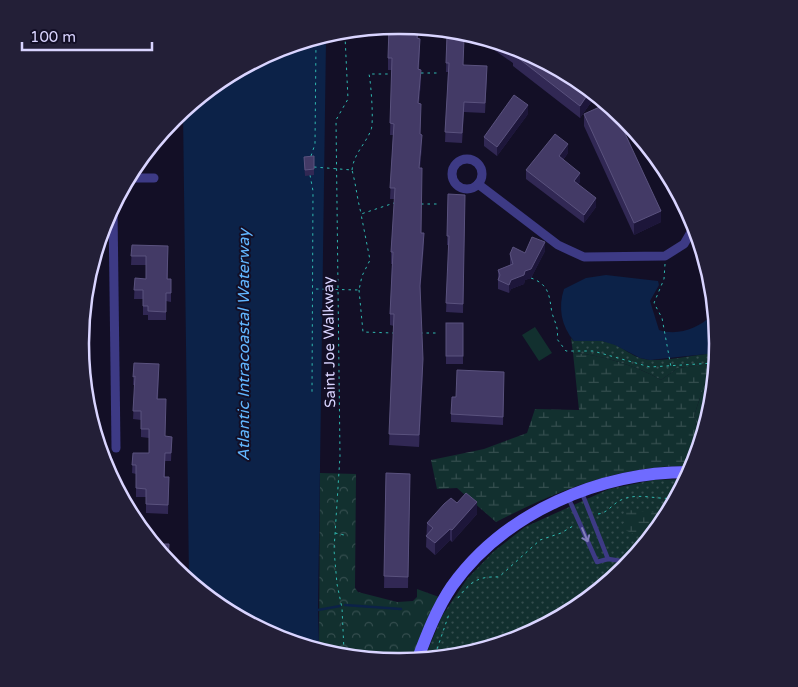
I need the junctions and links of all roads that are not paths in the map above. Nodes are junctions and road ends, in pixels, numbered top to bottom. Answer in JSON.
{"nodes":[{"id":1,"x":137,"y":178,"type":"edge"},
{"id":2,"x":154,"y":178,"type":"dead end"},
{"id":3,"x":478,"y":184,"type":"dead end"},
{"id":4,"x":113,"y":225,"type":"edge"},
{"id":5,"x":689,"y":236,"type":"edge"},
{"id":6,"x":116,"y":448,"type":"dead end"},
{"id":7,"x":680,"y":473,"type":"edge"},
{"id":8,"x":581,"y":492,"type":"junction"},
{"id":9,"x":568,"y":497,"type":"junction"},
{"id":10,"x":608,"y":559,"type":"junction"},
{"id":11,"x":620,"y":561,"type":"edge"},
{"id":12,"x":420,"y":653,"type":"edge"}],
"edges":[{"from":1,"to":2,"type":"street"},
{"from":3,"to":5,"type":"street"},
{"from":4,"to":6,"type":"street"},
{"from":7,"to":8,"type":"street"},
{"from":8,"to":9,"type":"street"},
{"from":8,"to":10,"type":"lane"},
{"from":9,"to":10,"type":"lane","one_way":true},
{"from":9,"to":12,"type":"street"},
{"from":10,"to":11,"type":"lane"}]}
